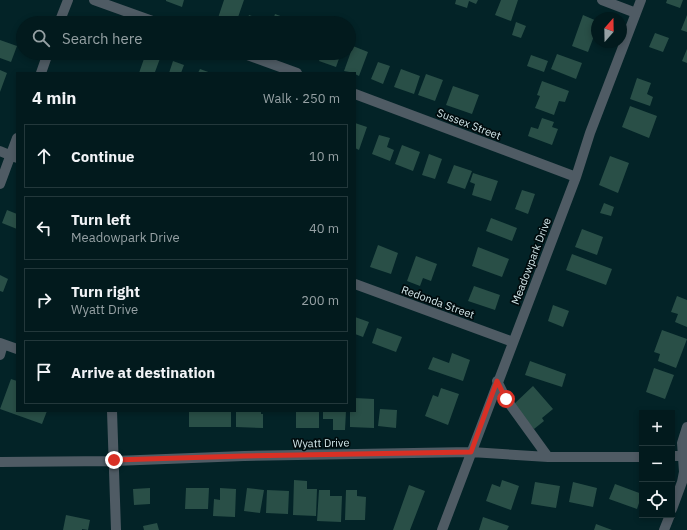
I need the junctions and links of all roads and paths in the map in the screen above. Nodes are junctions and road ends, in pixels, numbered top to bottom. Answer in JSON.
{"nodes":[{"id":1,"x":68,"y":0,"type":"edge"},
{"id":2,"x":94,"y":0,"type":"edge"},
{"id":3,"x":602,"y":0,"type":"edge"},
{"id":4,"x":641,"y":0,"type":"edge"},
{"id":5,"x":636,"y":13,"type":"junction"},
{"id":6,"x":62,"y":16,"type":"edge"},
{"id":7,"x":139,"y":16,"type":"edge"},
{"id":8,"x":46,"y":60,"type":"edge"},
{"id":9,"x":261,"y":60,"type":"edge"},
{"id":10,"x":41,"y":72,"type":"edge"},
{"id":11,"x":294,"y":72,"type":"edge"},
{"id":12,"x":356,"y":94,"type":"edge"},
{"id":13,"x":16,"y":144,"type":"edge"},
{"id":14,"x":0,"y":151,"type":"edge"},
{"id":15,"x":14,"y":157,"type":"edge"},
{"id":16,"x":576,"y":177,"type":"junction"},
{"id":17,"x":0,"y":184,"type":"edge"},
{"id":18,"x":356,"y":284,"type":"edge"},
{"id":19,"x":513,"y":342,"type":"junction"},
{"id":20,"x":2,"y":344,"type":"edge"},
{"id":21,"x":16,"y":349,"type":"edge"},
{"id":22,"x":0,"y":355,"type":"edge"},
{"id":23,"x":497,"y":381,"type":"junction"},
{"id":24,"x":112,"y":412,"type":"edge"},
{"id":25,"x":687,"y":427,"type":"edge"},
{"id":26,"x":471,"y":452,"type":"junction"},
{"id":27,"x":685,"y":456,"type":"edge"},
{"id":28,"x":548,"y":457,"type":"junction"},
{"id":29,"x":639,"y":457,"type":"edge"},
{"id":30,"x":114,"y":460,"type":"junction"},
{"id":31,"x":0,"y":462,"type":"edge"},
{"id":32,"x":675,"y":501,"type":"edge"},
{"id":33,"x":669,"y":518,"type":"edge"},
{"id":34,"x":116,"y":530,"type":"edge"},
{"id":35,"x":442,"y":530,"type":"edge"},
{"id":36,"x":664,"y":530,"type":"edge"}],
"edges":[{"from":1,"to":6,"type":"street"},
{"from":2,"to":7,"type":"street"},
{"from":3,"to":5,"type":"street"},
{"from":4,"to":5,"type":"street","name":"Meadowpark Drive"},
{"from":5,"to":16,"type":"street","name":"Meadowpark Drive"},
{"from":8,"to":10,"type":"street"},
{"from":9,"to":11,"type":"street"},
{"from":12,"to":16,"type":"street","name":"Sussex Street"},
{"from":13,"to":15,"type":"street"},
{"from":14,"to":15,"type":"street"},
{"from":15,"to":17,"type":"street"},
{"from":16,"to":19,"type":"street","name":"Meadowpark Drive"},
{"from":18,"to":19,"type":"street","name":"Redonda Street"},
{"from":19,"to":23,"type":"street","name":"Meadowpark Drive"},
{"from":20,"to":21,"type":"street"},
{"from":20,"to":22,"type":"street"},
{"from":23,"to":26,"type":"street","name":"Meadowpark Drive"},
{"from":23,"to":28,"type":"street"},
{"from":24,"to":30,"type":"street"},
{"from":25,"to":27,"type":"street"},
{"from":26,"to":28,"type":"street","name":"Wyatt Drive"},
{"from":26,"to":30,"type":"street","name":"Wyatt Drive"},
{"from":26,"to":35,"type":"street","name":"Meadowpark Drive"},
{"from":27,"to":32,"type":"street"},
{"from":28,"to":29,"type":"street","name":"Wyatt Drive"},
{"from":30,"to":31,"type":"street","name":"Wyatt Drive"},
{"from":30,"to":34,"type":"street"},
{"from":33,"to":36,"type":"street"}]}
